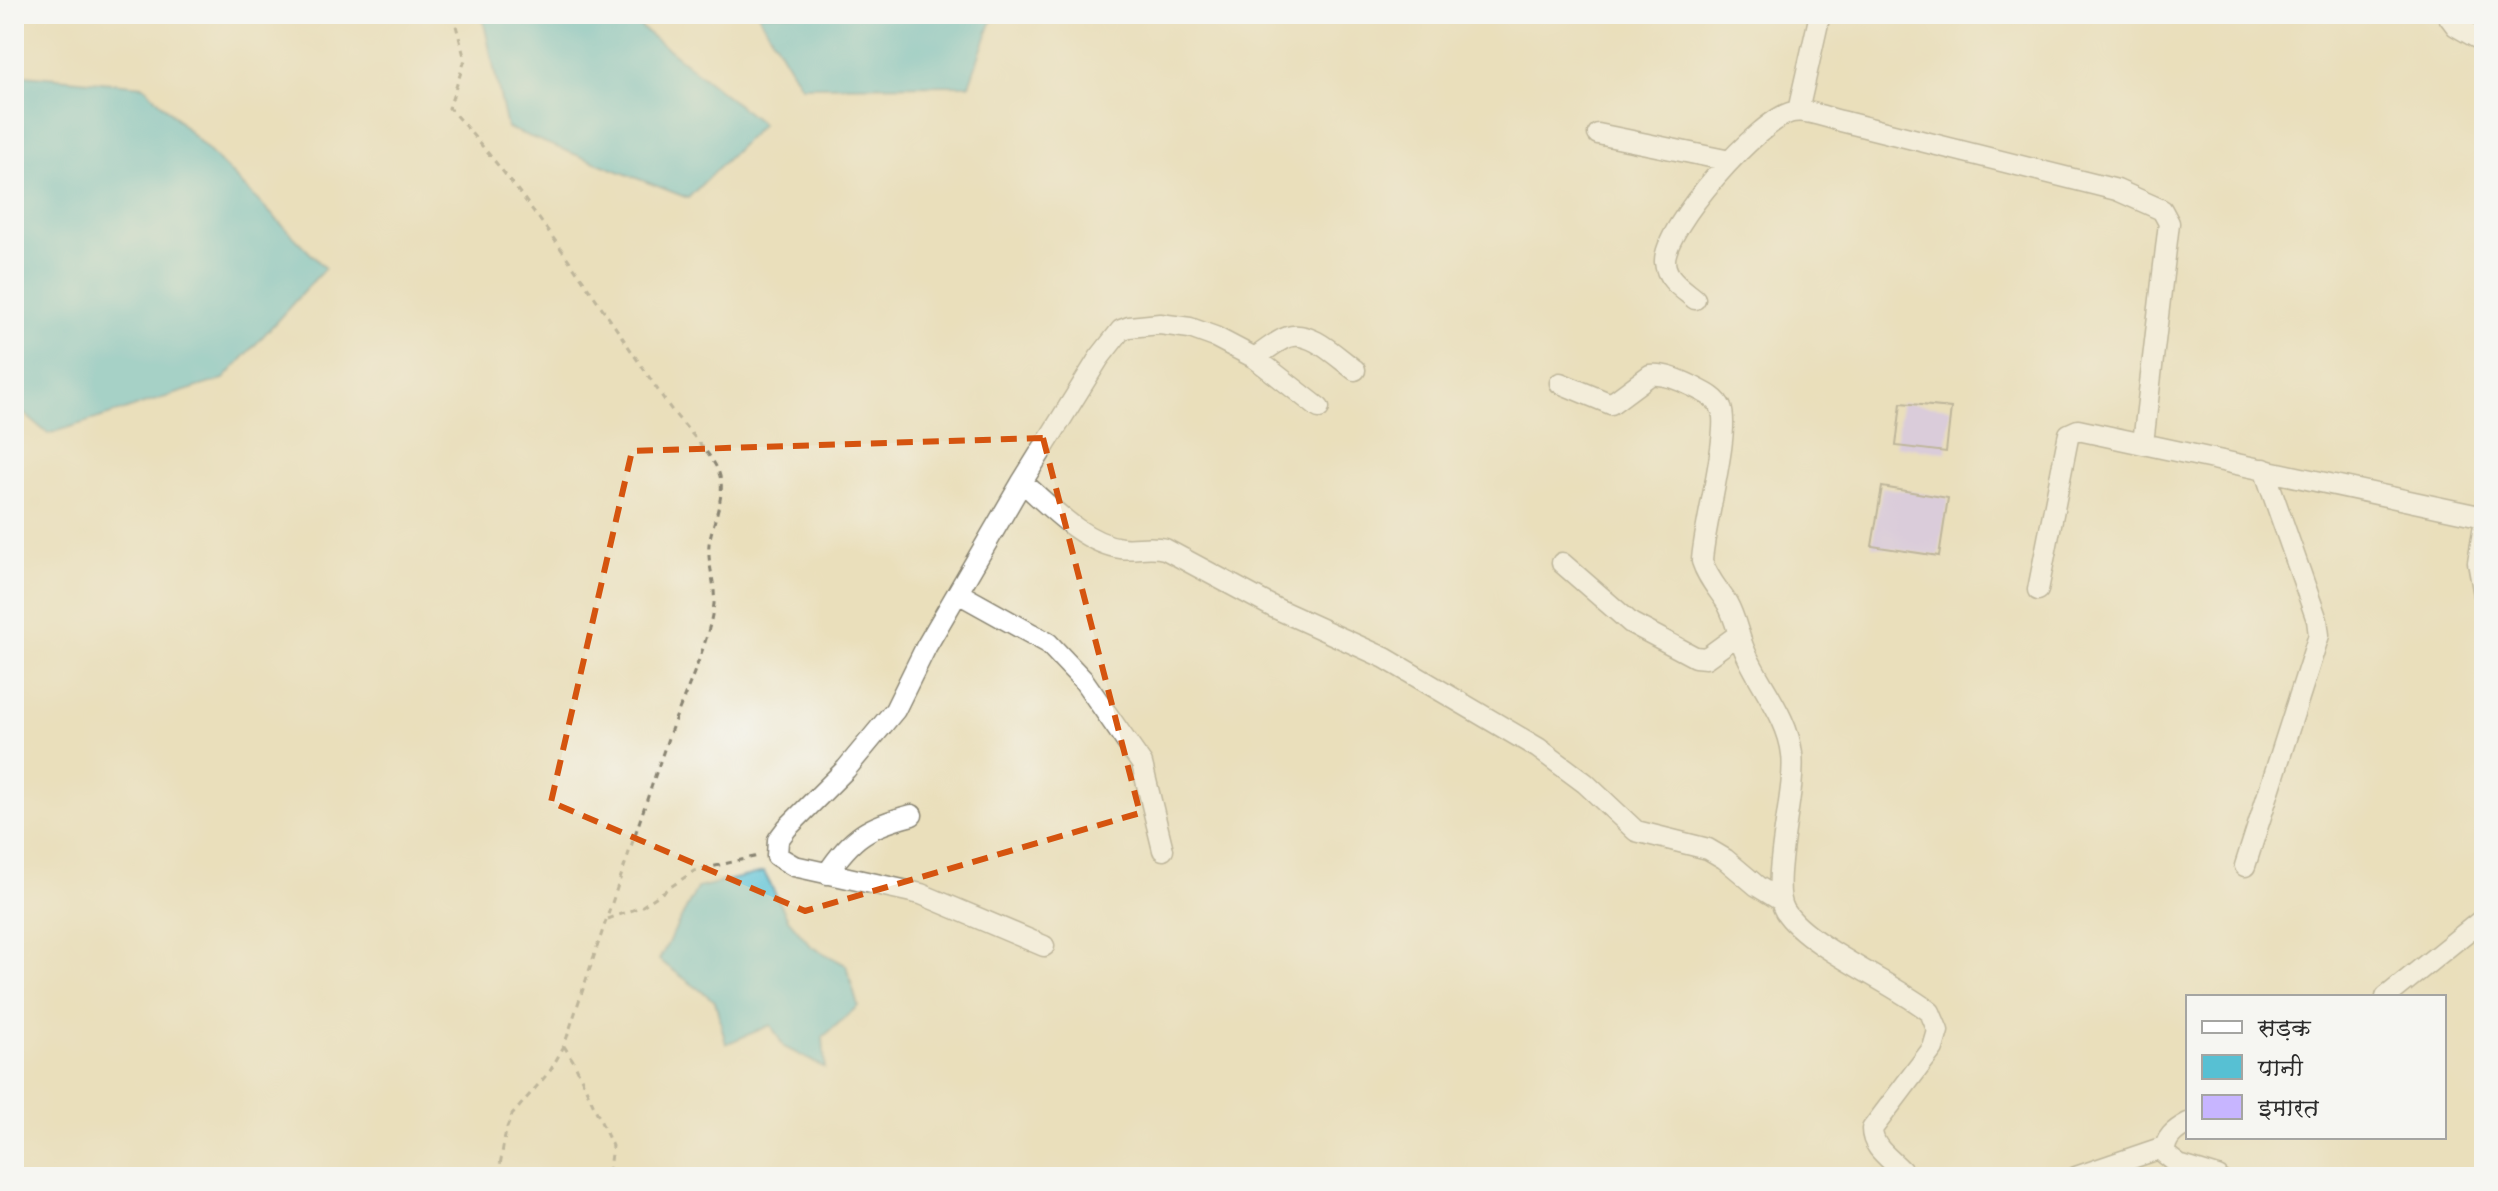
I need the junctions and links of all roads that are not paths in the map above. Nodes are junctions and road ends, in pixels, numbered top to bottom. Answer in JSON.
{"nodes":[{"id":1,"x":1820,"y":14,"type":"edge"},
{"id":2,"x":2447,"y":14,"type":"edge"},
{"id":3,"x":2484,"y":42,"type":"edge"},
{"id":4,"x":1798,"y":111,"type":"junction"},
{"id":5,"x":1598,"y":134,"type":"dead end"},
{"id":6,"x":1730,"y":161,"type":"junction"},
{"id":7,"x":1695,"y":299,"type":"dead end"},
{"id":8,"x":1255,"y":358,"type":"junction"},
{"id":9,"x":1355,"y":370,"type":"dead end"},
{"id":10,"x":1560,"y":383,"type":"dead end"},
{"id":11,"x":1319,"y":408,"type":"dead end"},
{"id":12,"x":2143,"y":443,"type":"junction"},
{"id":13,"x":2264,"y":469,"type":"junction"},
{"id":14,"x":1022,"y":482,"type":"junction"},
{"id":15,"x":2484,"y":517,"type":"edge"},
{"id":16,"x":2484,"y":525,"type":"edge"},
{"id":17,"x":1562,"y":563,"type":"dead end"},
{"id":18,"x":2038,"y":590,"type":"dead end"},
{"id":19,"x":958,"y":593,"type":"junction"},
{"id":20,"x":2484,"y":595,"type":"edge"},
{"id":21,"x":1739,"y":634,"type":"junction"},
{"id":22,"x":912,"y":815,"type":"dead end"},
{"id":23,"x":1163,"y":850,"type":"dead end"},
{"id":24,"x":2245,"y":866,"type":"dead end"},
{"id":25,"x":827,"y":874,"type":"junction"},
{"id":26,"x":1780,"y":900,"type":"junction"},
{"id":27,"x":2484,"y":918,"type":"edge"},
{"id":28,"x":1044,"y":946,"type":"dead end"},
{"id":29,"x":2388,"y":995,"type":"edge"},
{"id":30,"x":2186,"y":1124,"type":"edge"},
{"id":31,"x":2164,"y":1147,"type":"junction"},
{"id":32,"x":1907,"y":1177,"type":"edge"},
{"id":33,"x":2076,"y":1177,"type":"edge"},
{"id":34,"x":2218,"y":1177,"type":"edge"}],
"edges":[{"from":1,"to":4,"type":"street"},
{"from":2,"to":3,"type":"street"},
{"from":4,"to":6,"type":"street"},
{"from":4,"to":12,"type":"street"},
{"from":5,"to":6,"type":"street"},
{"from":6,"to":7,"type":"street"},
{"from":8,"to":9,"type":"street"},
{"from":8,"to":11,"type":"street"},
{"from":8,"to":14,"type":"street"},
{"from":10,"to":21,"type":"street"},
{"from":12,"to":13,"type":"street"},
{"from":12,"to":18,"type":"street"},
{"from":13,"to":15,"type":"street"},
{"from":13,"to":24,"type":"street"},
{"from":14,"to":19,"type":"street"},
{"from":14,"to":26,"type":"street"},
{"from":16,"to":20,"type":"street"},
{"from":17,"to":21,"type":"street"},
{"from":19,"to":23,"type":"street"},
{"from":19,"to":25,"type":"street"},
{"from":21,"to":26,"type":"street"},
{"from":22,"to":25,"type":"street"},
{"from":25,"to":28,"type":"street"},
{"from":26,"to":32,"type":"street"},
{"from":27,"to":29,"type":"street"},
{"from":30,"to":31,"type":"street"},
{"from":31,"to":33,"type":"street"},
{"from":31,"to":34,"type":"street"}]}
